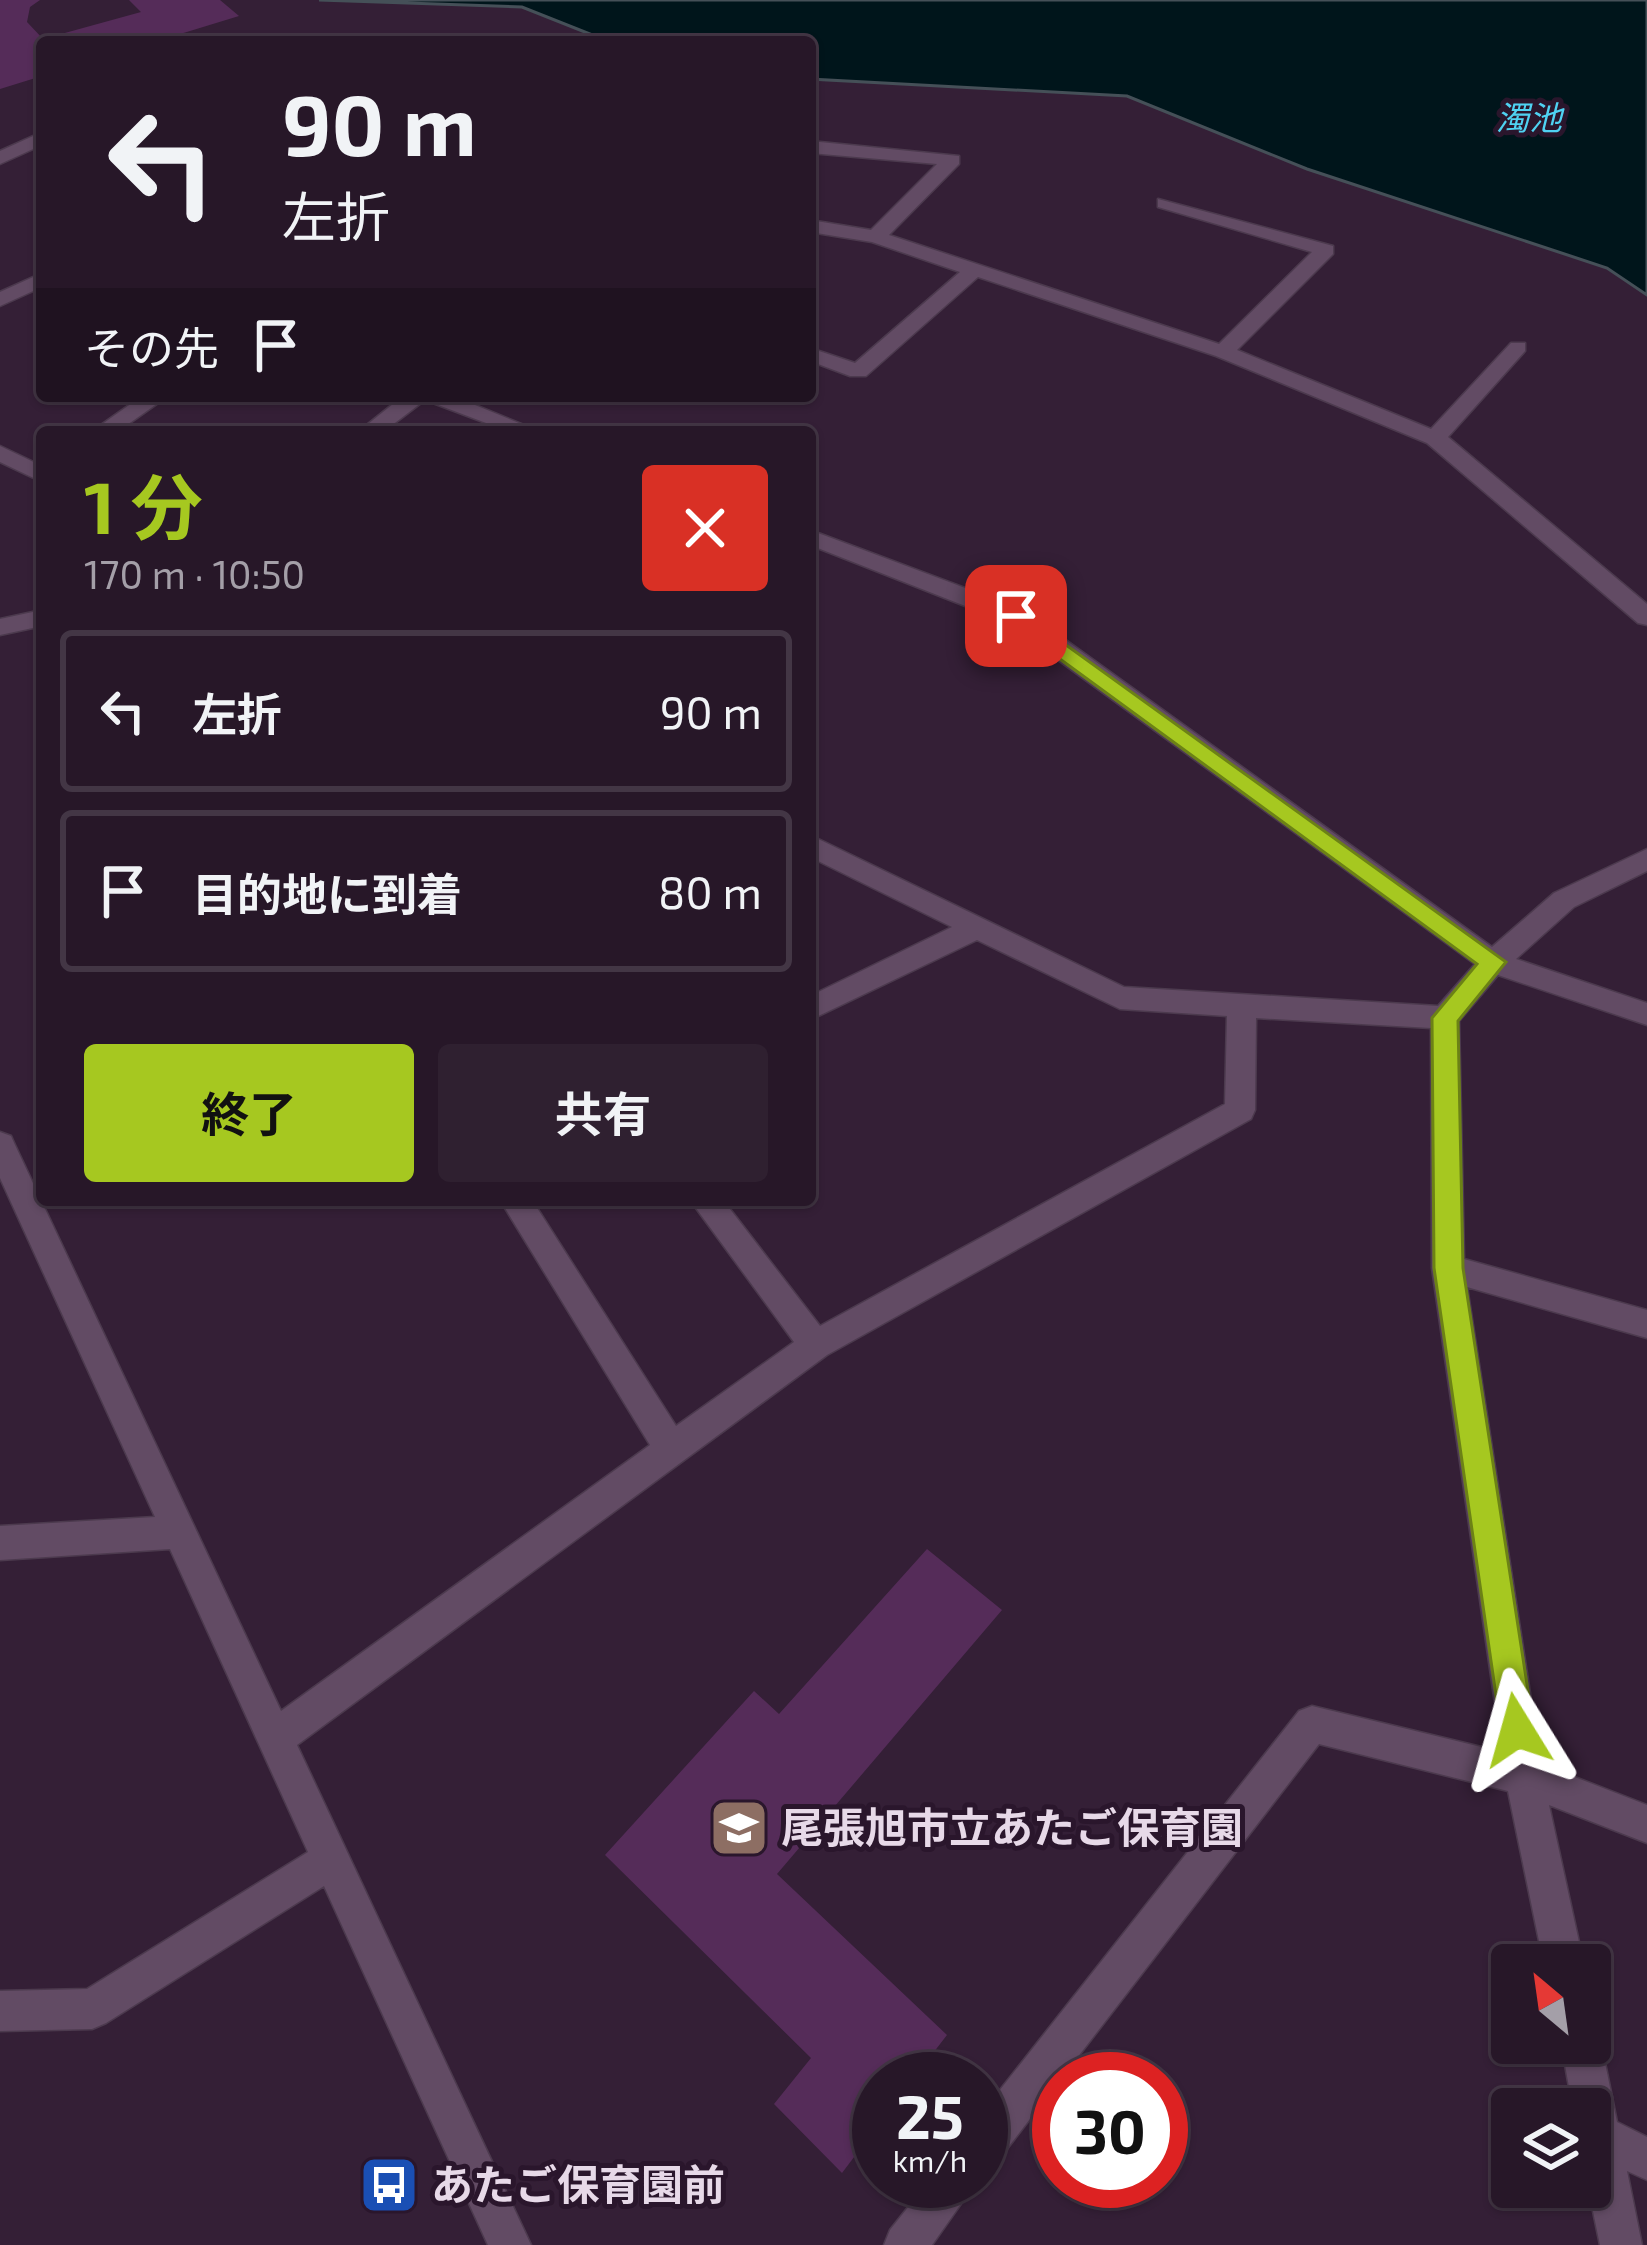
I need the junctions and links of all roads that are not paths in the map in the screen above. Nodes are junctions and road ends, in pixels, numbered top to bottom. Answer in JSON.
{"nodes":[{"id":1,"x":36,"y":141,"type":"edge"},
{"id":2,"x":816,"y":148,"type":"edge"},
{"id":3,"x":0,"y":158,"type":"edge"},
{"id":4,"x":1165,"y":203,"type":"dead end"},
{"id":5,"x":816,"y":227,"type":"edge"},
{"id":6,"x":876,"y":237,"type":"junction"},
{"id":7,"x":974,"y":270,"type":"junction"},
{"id":8,"x":36,"y":282,"type":"edge"},
{"id":9,"x":0,"y":300,"type":"edge"},
{"id":10,"x":1518,"y":347,"type":"dead end"},
{"id":11,"x":1222,"y":352,"type":"junction"},
{"id":12,"x":816,"y":356,"type":"edge"},
{"id":13,"x":149,"y":402,"type":"edge"},
{"id":14,"x":408,"y":402,"type":"edge"},
{"id":15,"x":450,"y":402,"type":"edge"},
{"id":16,"x":111,"y":426,"type":"edge"},
{"id":17,"x":377,"y":426,"type":"edge"},
{"id":18,"x":514,"y":426,"type":"edge"},
{"id":19,"x":1435,"y":438,"type":"junction"},
{"id":20,"x":0,"y":453,"type":"edge"},
{"id":21,"x":36,"y":471,"type":"edge"},
{"id":22,"x":816,"y":539,"type":"edge"},
{"id":23,"x":1647,"y":617,"type":"edge"},
{"id":24,"x":36,"y":619,"type":"edge"},
{"id":25,"x":0,"y":627,"type":"edge"},
{"id":26,"x":816,"y":847,"type":"edge"},
{"id":27,"x":1647,"y":859,"type":"edge"},
{"id":28,"x":977,"y":927,"type":"junction"},
{"id":29,"x":1493,"y":962,"type":"junction"},
{"id":30,"x":816,"y":1006,"type":"edge"},
{"id":31,"x":1242,"y":1006,"type":"junction"},
{"id":32,"x":1647,"y":1014,"type":"edge"},
{"id":33,"x":1445,"y":1018,"type":"junction"},
{"id":34,"x":0,"y":1145,"type":"edge"},
{"id":35,"x":14,"y":1205,"type":"edge"},
{"id":36,"x":519,"y":1206,"type":"edge"},
{"id":37,"x":710,"y":1206,"type":"edge"},
{"id":38,"x":1448,"y":1268,"type":"junction"},
{"id":39,"x":1647,"y":1324,"type":"edge"},
{"id":40,"x":815,"y":1345,"type":"junction"},
{"id":41,"x":670,"y":1448,"type":"junction"},
{"id":42,"x":179,"y":1532,"type":"junction"},
{"id":43,"x":0,"y":1543,"type":"edge"},
{"id":44,"x":275,"y":1738,"type":"junction"},
{"id":45,"x":1524,"y":1776,"type":"junction"},
{"id":46,"x":1647,"y":1824,"type":"edge"},
{"id":47,"x":332,"y":1859,"type":"junction"},
{"id":48,"x":1560,"y":1944,"type":"edge"},
{"id":49,"x":0,"y":2011,"type":"edge"},
{"id":50,"x":1008,"y":2113,"type":"edge"},
{"id":51,"x":1611,"y":2142,"type":"edge"},
{"id":52,"x":1647,"y":2159,"type":"edge"},
{"id":53,"x":1611,"y":2188,"type":"edge"},
{"id":54,"x":934,"y":2208,"type":"edge"},
{"id":55,"x":510,"y":2245,"type":"edge"},
{"id":56,"x":905,"y":2245,"type":"edge"},
{"id":57,"x":1622,"y":2245,"type":"edge"}],
"edges":[{"from":1,"to":3,"type":"street"},
{"from":2,"to":6,"type":"street"},
{"from":4,"to":11,"type":"street"},
{"from":5,"to":6,"type":"street"},
{"from":6,"to":7,"type":"street"},
{"from":7,"to":11,"type":"street"},
{"from":7,"to":12,"type":"street"},
{"from":8,"to":9,"type":"street"},
{"from":10,"to":19,"type":"street"},
{"from":11,"to":19,"type":"street"},
{"from":13,"to":16,"type":"street"},
{"from":14,"to":17,"type":"street"},
{"from":15,"to":18,"type":"street"},
{"from":19,"to":23,"type":"street"},
{"from":20,"to":21,"type":"street"},
{"from":22,"to":29,"type":"street"},
{"from":24,"to":25,"type":"street"},
{"from":26,"to":28,"type":"street"},
{"from":27,"to":29,"type":"street"},
{"from":28,"to":30,"type":"street"},
{"from":28,"to":31,"type":"street"},
{"from":29,"to":32,"type":"street"},
{"from":29,"to":33,"type":"street"},
{"from":31,"to":33,"type":"street"},
{"from":31,"to":40,"type":"street"},
{"from":33,"to":38,"type":"street"},
{"from":34,"to":35,"type":"street"},
{"from":35,"to":42,"type":"street"},
{"from":36,"to":41,"type":"street"},
{"from":37,"to":40,"type":"street"},
{"from":38,"to":39,"type":"street"},
{"from":38,"to":45,"type":"street"},
{"from":40,"to":41,"type":"street"},
{"from":41,"to":44,"type":"street"},
{"from":42,"to":43,"type":"street"},
{"from":42,"to":44,"type":"street"},
{"from":44,"to":47,"type":"street"},
{"from":45,"to":46,"type":"street"},
{"from":45,"to":48,"type":"street"},
{"from":45,"to":50,"type":"street"},
{"from":47,"to":49,"type":"street"},
{"from":47,"to":55,"type":"street"},
{"from":51,"to":52,"type":"street"},
{"from":53,"to":57,"type":"street"},
{"from":54,"to":56,"type":"street"}]}
